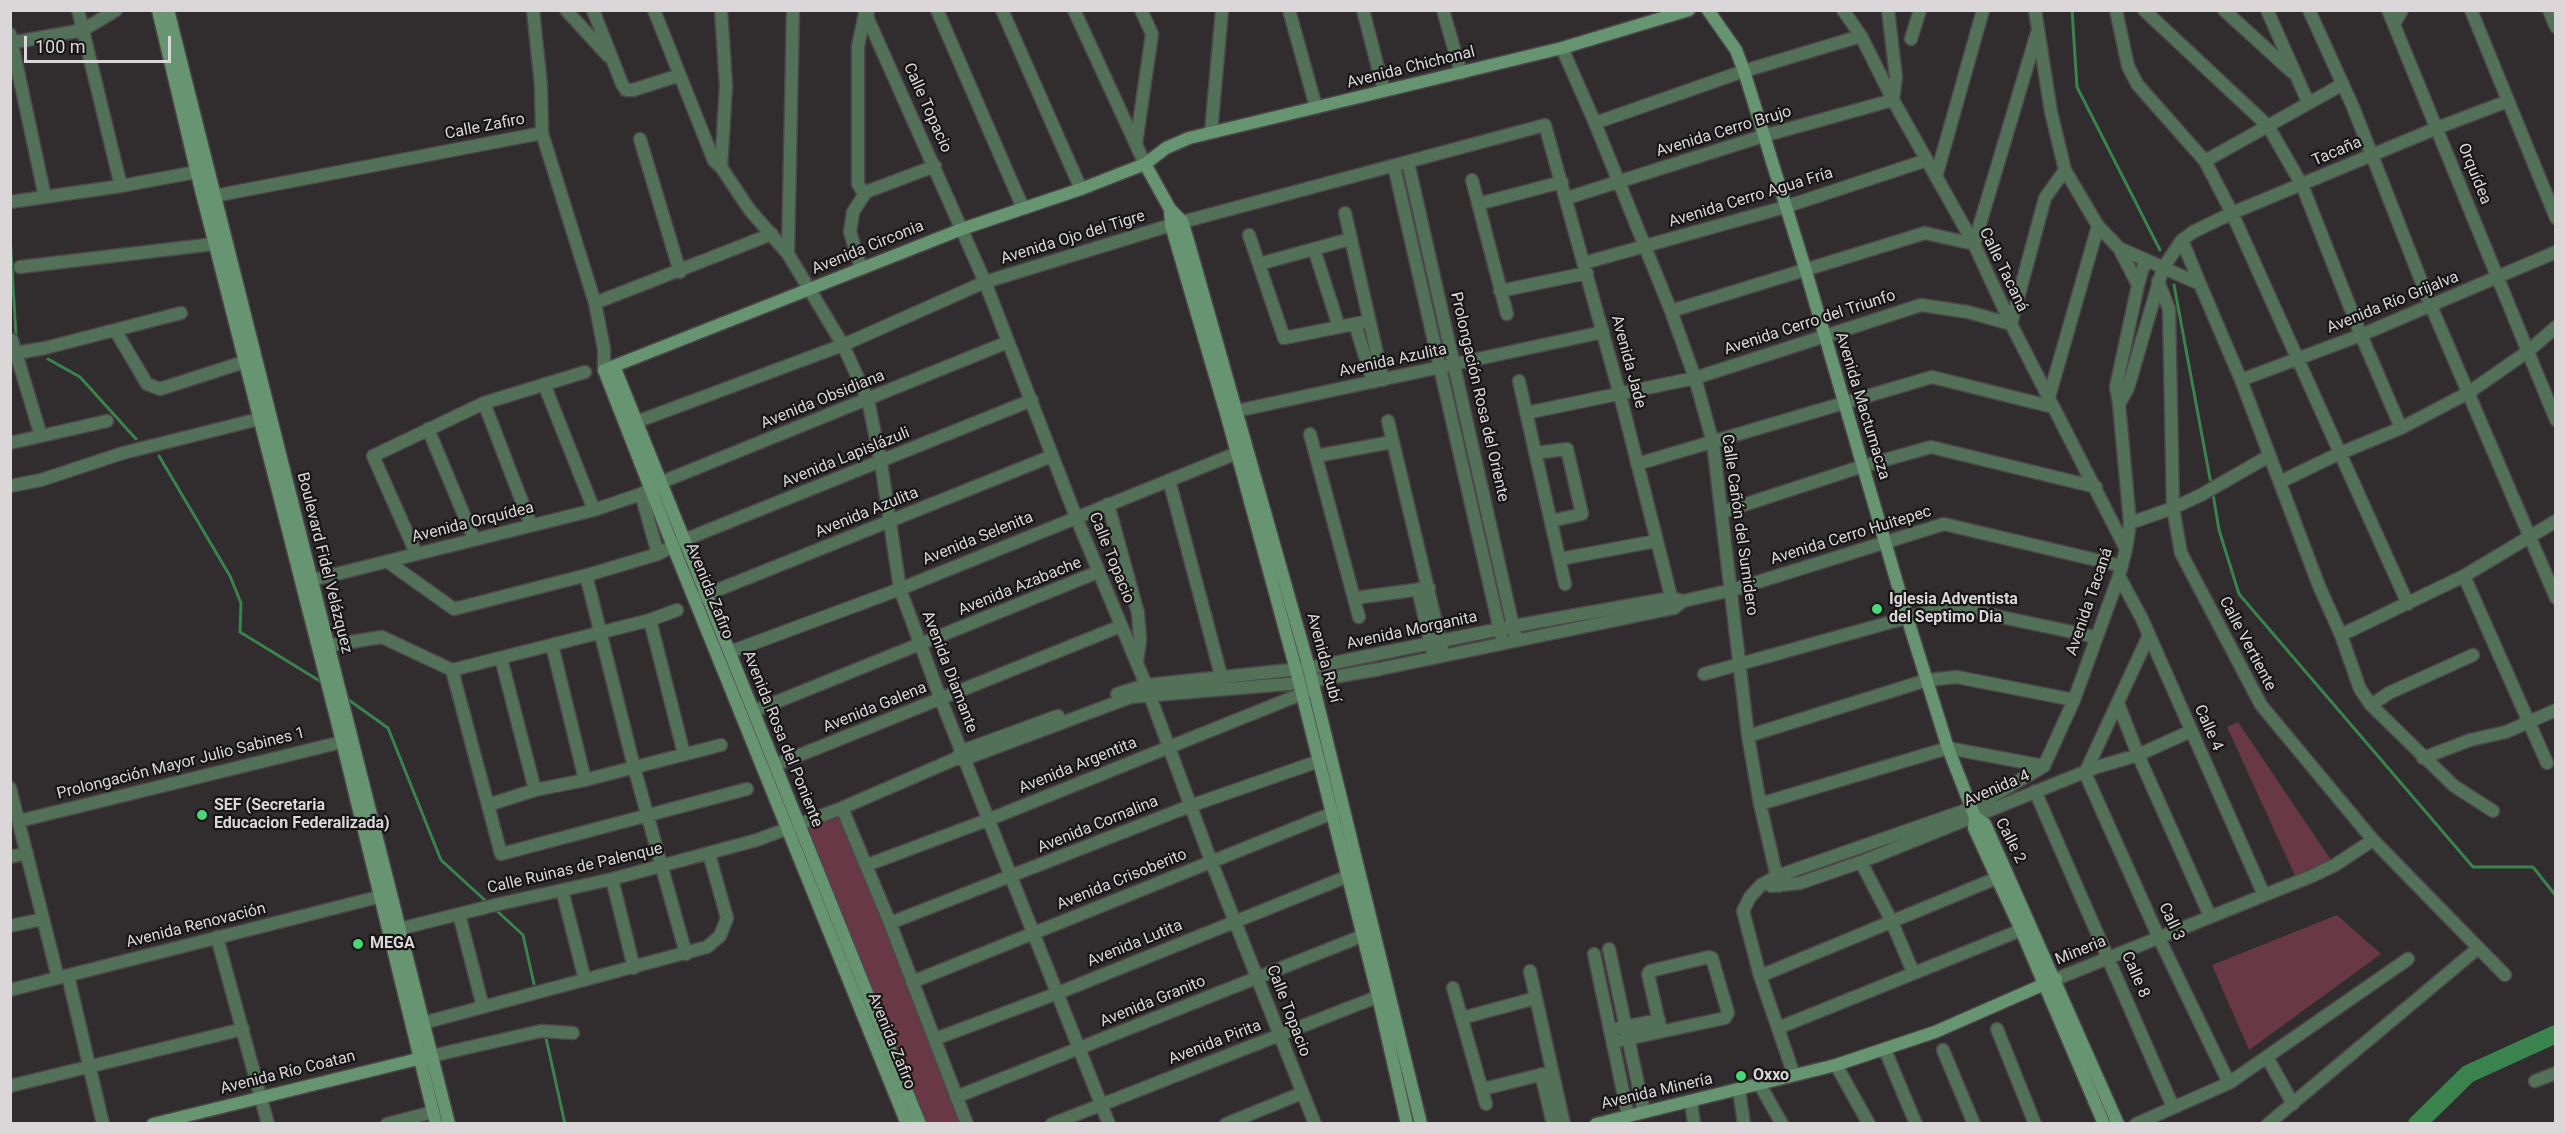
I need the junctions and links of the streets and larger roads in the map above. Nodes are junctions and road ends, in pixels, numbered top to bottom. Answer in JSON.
{"nodes":[{"id":1,"x":78,"y":10,"type":"edge"},
{"id":2,"x":116,"y":10,"type":"edge"},
{"id":3,"x":158,"y":10,"type":"edge"},
{"id":4,"x":168,"y":10,"type":"edge"},
{"id":5,"x":533,"y":10,"type":"edge"},
{"id":6,"x":566,"y":10,"type":"edge"},
{"id":7,"x":593,"y":10,"type":"edge"},
{"id":8,"x":654,"y":10,"type":"edge"},
{"id":9,"x":721,"y":10,"type":"edge"},
{"id":10,"x":794,"y":10,"type":"edge"},
{"id":11,"x":937,"y":10,"type":"edge"},
{"id":12,"x":1002,"y":10,"type":"edge"},
{"id":13,"x":1074,"y":10,"type":"edge"},
{"id":14,"x":1141,"y":10,"type":"edge"},
{"id":15,"x":1222,"y":10,"type":"edge"},
{"id":16,"x":1289,"y":10,"type":"edge"},
{"id":17,"x":1363,"y":10,"type":"edge"},
{"id":18,"x":1443,"y":10,"type":"edge"},
{"id":19,"x":1689,"y":10,"type":"edge"},
{"id":20,"x":1708,"y":10,"type":"edge"},
{"id":21,"x":1843,"y":10,"type":"edge"},
{"id":22,"x":1888,"y":10,"type":"edge"},
{"id":23,"x":1920,"y":10,"type":"edge"},
{"id":24,"x":1983,"y":10,"type":"edge"},
{"id":25,"x":2035,"y":10,"type":"edge"},
{"id":26,"x":2116,"y":10,"type":"edge"},
{"id":27,"x":2144,"y":10,"type":"edge"},
{"id":28,"x":2224,"y":10,"type":"edge"},
{"id":29,"x":2267,"y":10,"type":"edge"},
{"id":30,"x":2309,"y":10,"type":"edge"},
{"id":31,"x":2388,"y":10,"type":"edge"},
{"id":32,"x":2402,"y":10,"type":"edge"},
{"id":33,"x":2471,"y":10,"type":"edge"},
{"id":34,"x":2549,"y":10,"type":"edge"},
{"id":35,"x":867,"y":12,"type":"edge"},
{"id":36,"x":2394,"y":24,"type":"junction"},
{"id":37,"x":2556,"y":27,"type":"edge"},
{"id":38,"x":2038,"y":29,"type":"junction"},
{"id":39,"x":84,"y":30,"type":"junction"},
{"id":40,"x":1861,"y":36,"type":"junction"},
{"id":41,"x":1911,"y":39,"type":"dead end"},
{"id":42,"x":11,"y":40,"type":"edge"},
{"id":43,"x":1562,"y":48,"type":"junction"},
{"id":44,"x":613,"y":62,"type":"junction"},
{"id":45,"x":1744,"y":71,"type":"junction"},
{"id":46,"x":1461,"y":73,"type":"junction"},
{"id":47,"x":680,"y":75,"type":"junction"},
{"id":48,"x":2296,"y":76,"type":"junction"},
{"id":49,"x":2343,"y":84,"type":"junction"},
{"id":50,"x":1384,"y":91,"type":"junction"},
{"id":51,"x":1893,"y":100,"type":"junction"},
{"id":52,"x":2508,"y":101,"type":"junction"},
{"id":53,"x":2308,"y":102,"type":"junction"},
{"id":54,"x":1316,"y":107,"type":"junction"},
{"id":55,"x":1595,"y":123,"type":"junction"},
{"id":56,"x":1545,"y":125,"type":"joint"},
{"id":57,"x":2268,"y":126,"type":"junction"},
{"id":58,"x":2437,"y":128,"type":"junction"},
{"id":59,"x":1211,"y":132,"type":"junction"},
{"id":60,"x":542,"y":133,"type":"junction"},
{"id":61,"x":1763,"y":136,"type":"junction"},
{"id":62,"x":640,"y":139,"type":"dead end"},
{"id":63,"x":1136,"y":144,"type":"junction"},
{"id":64,"x":2370,"y":156,"type":"junction"},
{"id":65,"x":1927,"y":160,"type":"junction"},
{"id":66,"x":2205,"y":161,"type":"junction"},
{"id":67,"x":1408,"y":162,"type":"junction"},
{"id":68,"x":1145,"y":164,"type":"junction"},
{"id":69,"x":935,"y":166,"type":"junction"},
{"id":70,"x":1394,"y":166,"type":"junction"},
{"id":71,"x":721,"y":167,"type":"junction"},
{"id":72,"x":2065,"y":171,"type":"junction"},
{"id":73,"x":196,"y":172,"type":"junction"},
{"id":74,"x":1936,"y":177,"type":"junction"},
{"id":75,"x":1472,"y":180,"type":"dead end"},
{"id":76,"x":1562,"y":182,"type":"junction"},
{"id":77,"x":1619,"y":182,"type":"junction"},
{"id":78,"x":2302,"y":185,"type":"junction"},
{"id":79,"x":120,"y":186,"type":"junction"},
{"id":80,"x":1081,"y":189,"type":"junction"},
{"id":81,"x":866,"y":192,"type":"junction"},
{"id":82,"x":45,"y":196,"type":"junction"},
{"id":83,"x":214,"y":196,"type":"junction"},
{"id":84,"x":1567,"y":198,"type":"junction"},
{"id":85,"x":10,"y":202,"type":"edge"},
{"id":86,"x":1478,"y":204,"type":"junction"},
{"id":87,"x":1023,"y":207,"type":"junction"},
{"id":88,"x":1785,"y":207,"type":"junction"},
{"id":89,"x":1345,"y":213,"type":"dead end"},
{"id":90,"x":2232,"y":213,"type":"junction"},
{"id":91,"x":2556,"y":218,"type":"edge"},
{"id":92,"x":1177,"y":223,"type":"junction"},
{"id":93,"x":2098,"y":226,"type":"junction"},
{"id":94,"x":962,"y":229,"type":"junction"},
{"id":95,"x":772,"y":234,"type":"junction"},
{"id":96,"x":1249,"y":235,"type":"dead end"},
{"id":97,"x":1350,"y":239,"type":"junction"},
{"id":98,"x":2182,"y":240,"type":"junction"},
{"id":99,"x":214,"y":244,"type":"junction"},
{"id":100,"x":1974,"y":244,"type":"junction"},
{"id":101,"x":1643,"y":247,"type":"junction"},
{"id":102,"x":2118,"y":248,"type":"junction"},
{"id":103,"x":1314,"y":249,"type":"junction"},
{"id":104,"x":2556,"y":252,"type":"edge"},
{"id":105,"x":788,"y":254,"type":"junction"},
{"id":106,"x":2145,"y":261,"type":"junction"},
{"id":107,"x":1258,"y":264,"type":"junction"},
{"id":108,"x":20,"y":267,"type":"dead end"},
{"id":109,"x":861,"y":268,"type":"junction"},
{"id":110,"x":1585,"y":268,"type":"junction"},
{"id":111,"x":1805,"y":268,"type":"junction"},
{"id":112,"x":2163,"y":268,"type":"junction"},
{"id":113,"x":680,"y":272,"type":"junction"},
{"id":114,"x":2498,"y":279,"type":"junction"},
{"id":115,"x":2158,"y":281,"type":"junction"},
{"id":116,"x":985,"y":282,"type":"junction"},
{"id":117,"x":2200,"y":284,"type":"junction"},
{"id":118,"x":2138,"y":285,"type":"junction"},
{"id":119,"x":809,"y":290,"type":"junction"},
{"id":120,"x":1500,"y":291,"type":"junction"},
{"id":121,"x":595,"y":303,"type":"junction"},
{"id":122,"x":2431,"y":306,"type":"junction"},
{"id":123,"x":1671,"y":311,"type":"junction"},
{"id":124,"x":181,"y":312,"type":"dead end"},
{"id":125,"x":1507,"y":314,"type":"dead end"},
{"id":126,"x":1369,"y":321,"type":"junction"},
{"id":127,"x":1355,"y":324,"type":"junction"},
{"id":128,"x":2011,"y":324,"type":"junction"},
{"id":129,"x":1339,"y":327,"type":"junction"},
{"id":130,"x":2556,"y":327,"type":"edge"},
{"id":131,"x":115,"y":330,"type":"junction"},
{"id":132,"x":1603,"y":332,"type":"junction"},
{"id":133,"x":2361,"y":335,"type":"junction"},
{"id":134,"x":1824,"y":337,"type":"junction"},
{"id":135,"x":12,"y":340,"type":"edge"},
{"id":136,"x":245,"y":340,"type":"junction"},
{"id":137,"x":1008,"y":342,"type":"junction"},
{"id":138,"x":843,"y":345,"type":"junction"},
{"id":139,"x":2527,"y":351,"type":"junction"},
{"id":140,"x":16,"y":353,"type":"junction"},
{"id":141,"x":2296,"y":359,"type":"junction"},
{"id":142,"x":244,"y":362,"type":"junction"},
{"id":143,"x":1454,"y":365,"type":"junction"},
{"id":144,"x":609,"y":368,"type":"junction"},
{"id":145,"x":1440,"y":368,"type":"junction"},
{"id":146,"x":585,"y":372,"type":"dead end"},
{"id":147,"x":1695,"y":378,"type":"junction"},
{"id":148,"x":2241,"y":380,"type":"junction"},
{"id":149,"x":1378,"y":381,"type":"junction"},
{"id":150,"x":1519,"y":381,"type":"dead end"},
{"id":151,"x":544,"y":384,"type":"junction"},
{"id":152,"x":2468,"y":393,"type":"junction"},
{"id":153,"x":1620,"y":395,"type":"junction"},
{"id":154,"x":868,"y":400,"type":"junction"},
{"id":155,"x":1032,"y":400,"type":"junction"},
{"id":156,"x":2051,"y":402,"type":"junction"},
{"id":157,"x":1843,"y":403,"type":"junction"},
{"id":158,"x":484,"y":404,"type":"junction"},
{"id":159,"x":2119,"y":404,"type":"junction"},
{"id":160,"x":1232,"y":412,"type":"junction"},
{"id":161,"x":1526,"y":412,"type":"junction"},
{"id":162,"x":259,"y":419,"type":"junction"},
{"id":163,"x":2556,"y":420,"type":"edge"},
{"id":164,"x":107,"y":421,"type":"dead end"},
{"id":165,"x":1388,"y":421,"type":"dead end"},
{"id":166,"x":630,"y":424,"type":"junction"},
{"id":167,"x":2401,"y":428,"type":"junction"},
{"id":168,"x":428,"y":429,"type":"junction"},
{"id":169,"x":1310,"y":434,"type":"dead end"},
{"id":170,"x":41,"y":436,"type":"junction"},
{"id":171,"x":1392,"y":442,"type":"junction"},
{"id":172,"x":10,"y":443,"type":"edge"},
{"id":173,"x":1713,"y":443,"type":"junction"},
{"id":174,"x":1237,"y":453,"type":"junction"},
{"id":175,"x":1535,"y":453,"type":"junction"},
{"id":176,"x":2338,"y":454,"type":"junction"},
{"id":177,"x":1052,"y":456,"type":"junction"},
{"id":178,"x":1316,"y":456,"type":"junction"},
{"id":179,"x":2269,"y":456,"type":"junction"},
{"id":180,"x":881,"y":463,"type":"junction"},
{"id":181,"x":1637,"y":464,"type":"junction"},
{"id":182,"x":1863,"y":466,"type":"junction"},
{"id":183,"x":1169,"y":480,"type":"junction"},
{"id":184,"x":662,"y":482,"type":"junction"},
{"id":185,"x":2280,"y":482,"type":"junction"},
{"id":186,"x":10,"y":486,"type":"edge"},
{"id":187,"x":2096,"y":488,"type":"junction"},
{"id":188,"x":646,"y":491,"type":"junction"},
{"id":189,"x":1485,"y":497,"type":"junction"},
{"id":190,"x":1471,"y":501,"type":"junction"},
{"id":191,"x":1108,"y":504,"type":"junction"},
{"id":192,"x":2173,"y":508,"type":"junction"},
{"id":193,"x":594,"y":510,"type":"junction"},
{"id":194,"x":1722,"y":512,"type":"junction"},
{"id":195,"x":1076,"y":517,"type":"junction"},
{"id":196,"x":1551,"y":521,"type":"junction"},
{"id":197,"x":2556,"y":521,"type":"edge"},
{"id":198,"x":890,"y":522,"type":"junction"},
{"id":199,"x":2130,"y":523,"type":"junction"},
{"id":200,"x":531,"y":525,"type":"junction"},
{"id":201,"x":2529,"y":538,"type":"junction"},
{"id":202,"x":474,"y":539,"type":"junction"},
{"id":203,"x":1656,"y":541,"type":"junction"},
{"id":204,"x":1886,"y":542,"type":"junction"},
{"id":205,"x":679,"y":544,"type":"junction"},
{"id":206,"x":2126,"y":549,"type":"junction"},
{"id":207,"x":416,"y":553,"type":"junction"},
{"id":208,"x":1271,"y":553,"type":"junction"},
{"id":209,"x":658,"y":554,"type":"junction"},
{"id":210,"x":1560,"y":559,"type":"junction"},
{"id":211,"x":388,"y":562,"type":"junction"},
{"id":212,"x":2120,"y":571,"type":"junction"},
{"id":213,"x":1098,"y":572,"type":"junction"},
{"id":214,"x":586,"y":575,"type":"junction"},
{"id":215,"x":2464,"y":576,"type":"junction"},
{"id":216,"x":306,"y":582,"type":"junction"},
{"id":217,"x":1564,"y":584,"type":"dead end"},
{"id":218,"x":900,"y":589,"type":"junction"},
{"id":219,"x":1424,"y":589,"type":"junction"},
{"id":220,"x":1732,"y":590,"type":"junction"},
{"id":221,"x":701,"y":597,"type":"junction"},
{"id":222,"x":1355,"y":598,"type":"junction"},
{"id":223,"x":2556,"y":598,"type":"edge"},
{"id":224,"x":1676,"y":602,"type":"junction"},
{"id":225,"x":2408,"y":604,"type":"junction"},
{"id":226,"x":677,"y":610,"type":"dead end"},
{"id":227,"x":1359,"y":617,"type":"dead end"},
{"id":228,"x":1907,"y":617,"type":"junction"},
{"id":229,"x":650,"y":620,"type":"junction"},
{"id":230,"x":1121,"y":626,"type":"junction"},
{"id":231,"x":1514,"y":626,"type":"junction"},
{"id":232,"x":1500,"y":629,"type":"junction"},
{"id":233,"x":602,"y":633,"type":"junction"},
{"id":234,"x":2149,"y":635,"type":"junction"},
{"id":235,"x":2341,"y":635,"type":"junction"},
{"id":236,"x":2096,"y":637,"type":"junction"},
{"id":237,"x":1516,"y":639,"type":"junction"},
{"id":238,"x":1436,"y":642,"type":"junction"},
{"id":239,"x":1502,"y":642,"type":"junction"},
{"id":240,"x":552,"y":645,"type":"junction"},
{"id":241,"x":920,"y":646,"type":"junction"},
{"id":242,"x":730,"y":652,"type":"junction"},
{"id":243,"x":324,"y":653,"type":"junction"},
{"id":244,"x":2473,"y":655,"type":"dead end"},
{"id":245,"x":1438,"y":656,"type":"junction"},
{"id":246,"x":501,"y":657,"type":"junction"},
{"id":247,"x":1137,"y":663,"type":"junction"},
{"id":248,"x":1741,"y":666,"type":"junction"},
{"id":249,"x":452,"y":670,"type":"junction"},
{"id":250,"x":1296,"y":670,"type":"junction"},
{"id":251,"x":1704,"y":674,"type":"dead end"},
{"id":252,"x":1222,"y":677,"type":"junction"},
{"id":253,"x":1312,"y":679,"type":"junction"},
{"id":254,"x":1927,"y":680,"type":"junction"},
{"id":255,"x":1300,"y":689,"type":"junction"},
{"id":256,"x":1147,"y":690,"type":"junction"},
{"id":257,"x":1225,"y":690,"type":"junction"},
{"id":258,"x":941,"y":700,"type":"junction"},
{"id":259,"x":2074,"y":700,"type":"junction"},
{"id":260,"x":2118,"y":703,"type":"junction"},
{"id":261,"x":2371,"y":705,"type":"junction"},
{"id":262,"x":2556,"y":710,"type":"edge"},
{"id":263,"x":753,"y":711,"type":"junction"},
{"id":264,"x":2527,"y":723,"type":"junction"},
{"id":265,"x":2192,"y":731,"type":"junction"},
{"id":266,"x":1748,"y":736,"type":"junction"},
{"id":267,"x":346,"y":740,"type":"junction"},
{"id":268,"x":721,"y":744,"type":"dead end"},
{"id":269,"x":1168,"y":747,"type":"junction"},
{"id":270,"x":1948,"y":748,"type":"junction"},
{"id":271,"x":684,"y":754,"type":"junction"},
{"id":272,"x":2138,"y":755,"type":"junction"},
{"id":273,"x":961,"y":756,"type":"junction"},
{"id":274,"x":2423,"y":758,"type":"junction"},
{"id":275,"x":1319,"y":761,"type":"junction"},
{"id":276,"x":2547,"y":763,"type":"dead end"},
{"id":277,"x":775,"y":765,"type":"junction"},
{"id":278,"x":634,"y":766,"type":"junction"},
{"id":279,"x":2044,"y":766,"type":"junction"},
{"id":280,"x":2085,"y":773,"type":"junction"},
{"id":281,"x":585,"y":780,"type":"junction"},
{"id":282,"x":11,"y":789,"type":"edge"},
{"id":283,"x":747,"y":789,"type":"dead end"},
{"id":284,"x":535,"y":790,"type":"junction"},
{"id":285,"x":2035,"y":791,"type":"junction"},
{"id":286,"x":1760,"y":804,"type":"junction"},
{"id":287,"x":488,"y":805,"type":"junction"},
{"id":288,"x":1190,"y":806,"type":"junction"},
{"id":289,"x":842,"y":808,"type":"junction"},
{"id":290,"x":1338,"y":811,"type":"junction"},
{"id":291,"x":2493,"y":811,"type":"dead end"},
{"id":292,"x":1973,"y":812,"type":"junction"},
{"id":293,"x":648,"y":813,"type":"junction"},
{"id":294,"x":990,"y":819,"type":"junction"},
{"id":295,"x":19,"y":821,"type":"junction"},
{"id":296,"x":793,"y":827,"type":"junction"},
{"id":297,"x":2373,"y":840,"type":"junction"},
{"id":298,"x":27,"y":853,"type":"junction"},
{"id":299,"x":709,"y":854,"type":"junction"},
{"id":300,"x":10,"y":857,"type":"edge"},
{"id":301,"x":1211,"y":861,"type":"junction"},
{"id":302,"x":1861,"y":862,"type":"junction"},
{"id":303,"x":867,"y":865,"type":"junction"},
{"id":304,"x":663,"y":866,"type":"junction"},
{"id":305,"x":1012,"y":876,"type":"junction"},
{"id":306,"x":1346,"y":877,"type":"junction"},
{"id":307,"x":1997,"y":878,"type":"junction"},
{"id":308,"x":612,"y":879,"type":"junction"},
{"id":309,"x":1778,"y":881,"type":"junction"},
{"id":310,"x":562,"y":890,"type":"junction"},
{"id":311,"x":2264,"y":895,"type":"junction"},
{"id":312,"x":385,"y":896,"type":"junction"},
{"id":313,"x":459,"y":914,"type":"junction"},
{"id":314,"x":2210,"y":916,"type":"junction"},
{"id":315,"x":43,"y":919,"type":"junction"},
{"id":316,"x":1891,"y":920,"type":"junction"},
{"id":317,"x":1235,"y":921,"type":"junction"},
{"id":318,"x":890,"y":923,"type":"junction"},
{"id":319,"x":10,"y":926,"type":"edge"},
{"id":320,"x":402,"y":929,"type":"junction"},
{"id":321,"x":2021,"y":930,"type":"junction"},
{"id":322,"x":1034,"y":934,"type":"junction"},
{"id":323,"x":1362,"y":936,"type":"junction"},
{"id":324,"x":217,"y":937,"type":"junction"},
{"id":325,"x":2159,"y":938,"type":"junction"},
{"id":326,"x":2477,"y":949,"type":"junction"},
{"id":327,"x":1609,"y":950,"type":"dead end"},
{"id":328,"x":687,"y":954,"type":"junction"},
{"id":329,"x":1594,"y":954,"type":"dead end"},
{"id":330,"x":2109,"y":958,"type":"junction"},
{"id":331,"x":2408,"y":959,"type":"dead end"},
{"id":332,"x":634,"y":968,"type":"junction"},
{"id":333,"x":1530,"y":971,"type":"dead end"},
{"id":334,"x":1913,"y":972,"type":"junction"},
{"id":335,"x":2505,"y":975,"type":"dead end"},
{"id":336,"x":1760,"y":976,"type":"junction"},
{"id":337,"x":63,"y":977,"type":"junction"},
{"id":338,"x":1257,"y":977,"type":"junction"},
{"id":339,"x":2056,"y":979,"type":"junction"},
{"id":340,"x":585,"y":980,"type":"junction"},
{"id":341,"x":912,"y":982,"type":"junction"},
{"id":342,"x":2043,"y":984,"type":"junction"},
{"id":343,"x":1454,"y":988,"type":"dead end"},
{"id":344,"x":10,"y":990,"type":"edge"},
{"id":345,"x":1058,"y":993,"type":"junction"},
{"id":346,"x":1383,"y":994,"type":"junction"},
{"id":347,"x":1536,"y":998,"type":"junction"},
{"id":348,"x":483,"y":1007,"type":"junction"},
{"id":349,"x":1461,"y":1018,"type":"junction"},
{"id":350,"x":426,"y":1022,"type":"junction"},
{"id":351,"x":1660,"y":1026,"type":"junction"},
{"id":352,"x":1778,"y":1028,"type":"junction"},
{"id":353,"x":243,"y":1029,"type":"junction"},
{"id":354,"x":1997,"y":1029,"type":"dead end"},
{"id":355,"x":573,"y":1033,"type":"dead end"},
{"id":356,"x":1628,"y":1033,"type":"junction"},
{"id":357,"x":1612,"y":1035,"type":"junction"},
{"id":358,"x":1279,"y":1036,"type":"junction"},
{"id":359,"x":935,"y":1039,"type":"junction"},
{"id":360,"x":881,"y":1042,"type":"junction"},
{"id":361,"x":1081,"y":1049,"type":"junction"},
{"id":362,"x":1885,"y":1050,"type":"junction"},
{"id":363,"x":1943,"y":1050,"type":"dead end"},
{"id":364,"x":429,"y":1056,"type":"junction"},
{"id":365,"x":2267,"y":1057,"type":"junction"},
{"id":366,"x":1836,"y":1065,"type":"junction"},
{"id":367,"x":90,"y":1067,"type":"junction"},
{"id":368,"x":1547,"y":1073,"type":"junction"},
{"id":369,"x":2556,"y":1073,"type":"edge"},
{"id":370,"x":1794,"y":1075,"type":"junction"},
{"id":371,"x":2535,"y":1081,"type":"dead end"},
{"id":372,"x":2229,"y":1083,"type":"junction"},
{"id":373,"x":1760,"y":1085,"type":"junction"},
{"id":374,"x":10,"y":1086,"type":"edge"},
{"id":375,"x":1483,"y":1089,"type":"junction"},
{"id":376,"x":1739,"y":1090,"type":"junction"},
{"id":377,"x":1302,"y":1093,"type":"junction"},
{"id":378,"x":956,"y":1096,"type":"junction"},
{"id":379,"x":261,"y":1097,"type":"junction"},
{"id":380,"x":1691,"y":1101,"type":"junction"},
{"id":381,"x":1101,"y":1104,"type":"junction"},
{"id":382,"x":1486,"y":1104,"type":"dead end"},
{"id":383,"x":2293,"y":1104,"type":"junction"},
{"id":384,"x":2173,"y":1107,"type":"junction"},
{"id":385,"x":435,"y":1118,"type":"edge"},
{"id":386,"x":1645,"y":1118,"type":"edge"},
{"id":387,"x":1629,"y":1119,"type":"edge"},
{"id":388,"x":103,"y":1124,"type":"edge"},
{"id":389,"x":153,"y":1124,"type":"edge"},
{"id":390,"x":268,"y":1124,"type":"edge"},
{"id":391,"x":387,"y":1124,"type":"edge"},
{"id":392,"x":449,"y":1124,"type":"edge"},
{"id":393,"x":907,"y":1124,"type":"edge"},
{"id":394,"x":920,"y":1124,"type":"edge"},
{"id":395,"x":966,"y":1124,"type":"edge"},
{"id":396,"x":1053,"y":1124,"type":"edge"},
{"id":397,"x":1109,"y":1124,"type":"edge"},
{"id":398,"x":1227,"y":1124,"type":"edge"},
{"id":399,"x":1315,"y":1124,"type":"edge"},
{"id":400,"x":1407,"y":1124,"type":"edge"},
{"id":401,"x":1421,"y":1124,"type":"edge"},
{"id":402,"x":1553,"y":1124,"type":"edge"},
{"id":403,"x":1564,"y":1124,"type":"edge"},
{"id":404,"x":1596,"y":1124,"type":"edge"},
{"id":405,"x":1694,"y":1124,"type":"edge"},
{"id":406,"x":1744,"y":1124,"type":"edge"},
{"id":407,"x":1782,"y":1124,"type":"edge"},
{"id":408,"x":1869,"y":1124,"type":"edge"},
{"id":409,"x":1916,"y":1124,"type":"edge"},
{"id":410,"x":1974,"y":1124,"type":"edge"},
{"id":411,"x":2035,"y":1124,"type":"edge"},
{"id":412,"x":2104,"y":1124,"type":"edge"},
{"id":413,"x":2118,"y":1124,"type":"edge"},
{"id":414,"x":2136,"y":1124,"type":"edge"},
{"id":415,"x":2268,"y":1124,"type":"edge"}],
"edges":[{"from":1,"to":39,"type":"street"},
{"from":2,"to":39,"type":"street"},
{"from":3,"to":73,"type":"street","name":"Boulevard Fidel Velázquez"},
{"from":4,"to":83,"type":"street","name":"Boulevard Fidel Velázquez"},
{"from":5,"to":60,"type":"street"},
{"from":6,"to":44,"type":"street"},
{"from":7,"to":44,"type":"street"},
{"from":8,"to":47,"type":"street","name":"Avenida Diamante"},
{"from":9,"to":71,"type":"street"},
{"from":10,"to":105,"type":"street"},
{"from":11,"to":87,"type":"street"},
{"from":12,"to":80,"type":"street"},
{"from":13,"to":63,"type":"street","name":"Avenida Rubí"},
{"from":14,"to":63,"type":"street"},
{"from":15,"to":59,"type":"street"},
{"from":16,"to":54,"type":"street"},
{"from":17,"to":50,"type":"street"},
{"from":18,"to":46,"type":"street"},
{"from":19,"to":43,"type":"street","name":"Avenida Chichonal"},
{"from":20,"to":45,"type":"street","name":"Avenida Mactumacza"},
{"from":21,"to":40,"type":"street","name":"Calle Tacaná"},
{"from":22,"to":51,"type":"street"},
{"from":23,"to":41,"type":"street"},
{"from":24,"to":74,"type":"street"},
{"from":25,"to":38,"type":"street"},
{"from":26,"to":66,"type":"street"},
{"from":27,"to":57,"type":"street"},
{"from":28,"to":48,"type":"street"},
{"from":29,"to":48,"type":"street"},
{"from":30,"to":49,"type":"street"},
{"from":31,"to":36,"type":"street","name":"Orquídea"},
{"from":32,"to":36,"type":"street"},
{"from":33,"to":52,"type":"street"},
{"from":34,"to":37,"type":"street"},
{"from":35,"to":69,"type":"street","name":"Calle Topacio"},
{"from":35,"to":81,"type":"street"},
{"from":36,"to":58,"type":"street","name":"Orquídea"},
{"from":38,"to":72,"type":"street"},
{"from":38,"to":100,"type":"street"},
{"from":39,"to":42,"type":"street"},
{"from":39,"to":79,"type":"street"},
{"from":40,"to":45,"type":"street"},
{"from":40,"to":51,"type":"street","name":"Calle Tacaná"},
{"from":42,"to":82,"type":"street"},
{"from":43,"to":46,"type":"street","name":"Avenida Chichonal"},
{"from":43,"to":55,"type":"street","name":"Calle Cañón del Sumidero"},
{"from":44,"to":47,"type":"street"},
{"from":45,"to":55,"type":"street"},
{"from":45,"to":61,"type":"street","name":"Avenida Mactumacza"},
{"from":46,"to":50,"type":"street","name":"Avenida Chichonal"},
{"from":47,"to":71,"type":"street","name":"Avenida Diamante"},
{"from":48,"to":53,"type":"street"},
{"from":49,"to":53,"type":"street"},
{"from":49,"to":64,"type":"street"},
{"from":50,"to":54,"type":"street","name":"Avenida Chichonal"},
{"from":51,"to":61,"type":"street","name":"Avenida Cerro Brujo"},
{"from":51,"to":65,"type":"street","name":"Calle Tacaná"},
{"from":52,"to":58,"type":"street","name":"Tacaña"},
{"from":52,"to":91,"type":"street"},
{"from":53,"to":57,"type":"street"},
{"from":54,"to":59,"type":"street","name":"Avenida Chichonal"},
{"from":55,"to":77,"type":"street","name":"Calle Cañón del Sumidero"},
{"from":56,"to":67,"type":"street","name":"Avenida Ojo del Tigre"},
{"from":56,"to":76,"type":"street","name":"Avenida Jade"},
{"from":57,"to":66,"type":"street"},
{"from":57,"to":78,"type":"street"},
{"from":58,"to":64,"type":"street","name":"Tacaña"},
{"from":58,"to":114,"type":"street","name":"Orquídea"},
{"from":59,"to":68,"type":"street","name":"Avenida Chichonal"},
{"from":60,"to":83,"type":"street","name":"Calle Zafiro"},
{"from":60,"to":121,"type":"street","name":"Calle Zafiro"},
{"from":61,"to":77,"type":"street","name":"Avenida Cerro Brujo"},
{"from":61,"to":88,"type":"street","name":"Avenida Mactumacza"},
{"from":62,"to":113,"type":"street"},
{"from":63,"to":68,"type":"street","name":"Avenida Rubí"},
{"from":64,"to":78,"type":"street","name":"Tacaña"},
{"from":64,"to":122,"type":"street"},
{"from":65,"to":74,"type":"street","name":"Calle Tacaná"},
{"from":65,"to":88,"type":"street","name":"Avenida Cerro Agua Fría"},
{"from":66,"to":90,"type":"street"},
{"from":67,"to":70,"type":"street","name":"Avenida Ojo del Tigre"},
{"from":67,"to":143,"type":"street","name":"Prolongación Rosa del Oriente"},
{"from":68,"to":80,"type":"street","name":"Avenida Circonia"},
{"from":68,"to":92,"type":"street","name":"Avenida Rubí"},
{"from":69,"to":81,"type":"street"},
{"from":69,"to":94,"type":"street","name":"Calle Topacio"},
{"from":70,"to":92,"type":"street","name":"Avenida Ojo del Tigre"},
{"from":70,"to":145,"type":"street","name":"Prolongación Rosa del Oriente"},
{"from":71,"to":95,"type":"street","name":"Avenida Diamante"},
{"from":72,"to":93,"type":"street"},
{"from":72,"to":128,"type":"street"},
{"from":73,"to":79,"type":"street"},
{"from":73,"to":99,"type":"street","name":"Boulevard Fidel Velázquez"},
{"from":74,"to":100,"type":"street","name":"Calle Tacaná"},
{"from":75,"to":86,"type":"street"},
{"from":76,"to":84,"type":"street","name":"Avenida Jade"},
{"from":76,"to":86,"type":"street"},
{"from":77,"to":84,"type":"street","name":"Avenida Cerro Brujo"},
{"from":77,"to":101,"type":"street","name":"Calle Cañón del Sumidero"},
{"from":78,"to":90,"type":"street","name":"Tacaña"},
{"from":78,"to":133,"type":"street"},
{"from":79,"to":82,"type":"street"},
{"from":80,"to":87,"type":"street","name":"Avenida Circonia"},
{"from":81,"to":109,"type":"street"},
{"from":82,"to":85,"type":"street"},
{"from":83,"to":136,"type":"street","name":"Boulevard Fidel Velázquez"},
{"from":84,"to":110,"type":"street","name":"Avenida Jade"},
{"from":86,"to":120,"type":"street"},
{"from":87,"to":94,"type":"street","name":"Avenida Circonia"},
{"from":88,"to":101,"type":"street","name":"Avenida Cerro Agua Fría"},
{"from":88,"to":111,"type":"street","name":"Avenida Mactumacza"},
{"from":89,"to":97,"type":"street"},
{"from":90,"to":98,"type":"street","name":"Tacaña"},
{"from":90,"to":141,"type":"street"},
{"from":92,"to":116,"type":"street","name":"Avenida Ojo del Tigre"},
{"from":92,"to":160,"type":"street","name":"Avenida Rubí"},
{"from":93,"to":102,"type":"street"},
{"from":93,"to":156,"type":"street"},
{"from":94,"to":109,"type":"street","name":"Avenida Circonia"},
{"from":94,"to":116,"type":"street","name":"Calle Topacio"},
{"from":95,"to":105,"type":"street","name":"Avenida Diamante"},
{"from":95,"to":113,"type":"street"},
{"from":96,"to":107,"type":"street"},
{"from":97,"to":103,"type":"street"},
{"from":97,"to":126,"type":"street"},
{"from":98,"to":112,"type":"street","name":"Avenida Tacaná"},
{"from":98,"to":117,"type":"street"},
{"from":99,"to":108,"type":"street"},
{"from":99,"to":136,"type":"street","name":"Boulevard Fidel Velázquez"},
{"from":100,"to":111,"type":"street"},
{"from":100,"to":128,"type":"street","name":"Calle Tacaná"},
{"from":101,"to":110,"type":"street","name":"Avenida Cerro Agua Fría"},
{"from":101,"to":123,"type":"street","name":"Calle Cañón del Sumidero"},
{"from":102,"to":106,"type":"street"},
{"from":102,"to":118,"type":"street"},
{"from":103,"to":107,"type":"street"},
{"from":103,"to":129,"type":"street"},
{"from":104,"to":114,"type":"street","name":"Avenida Río Grijalva"},
{"from":105,"to":119,"type":"street","name":"Avenida Diamante"},
{"from":106,"to":112,"type":"street"},
{"from":106,"to":118,"type":"street","name":"Avenida Tacaná"},
{"from":107,"to":129,"type":"street"},
{"from":109,"to":119,"type":"street","name":"Avenida Circonia"},
{"from":110,"to":120,"type":"street","name":"Avenida Cerro Agua Fría"},
{"from":110,"to":132,"type":"street","name":"Avenida Jade"},
{"from":111,"to":123,"type":"street"},
{"from":111,"to":134,"type":"street","name":"Avenida Mactumacza"},
{"from":112,"to":115,"type":"street","name":"Avenida Tacaná"},
{"from":112,"to":117,"type":"street"},
{"from":113,"to":121,"type":"street"},
{"from":114,"to":122,"type":"street","name":"Avenida Río Grijalva"},
{"from":114,"to":139,"type":"street","name":"Orquídea"},
{"from":115,"to":159,"type":"street","name":"Avenida Tacaná"},
{"from":115,"to":192,"type":"street","name":"Calle Vertiente"},
{"from":116,"to":137,"type":"street","name":"Calle Topacio"},
{"from":116,"to":138,"type":"street","name":"Avenida Ojo del Tigre"},
{"from":117,"to":148,"type":"street"},
{"from":118,"to":159,"type":"street","name":"Avenida Tacaná"},
{"from":119,"to":138,"type":"street","name":"Avenida Diamante"},
{"from":119,"to":144,"type":"street","name":"Avenida Circonia"},
{"from":120,"to":125,"type":"street"},
{"from":121,"to":144,"type":"street","name":"Calle Zafiro"},
{"from":122,"to":133,"type":"street","name":"Avenida Río Grijalva"},
{"from":122,"to":152,"type":"street"},
{"from":123,"to":147,"type":"street","name":"Calle Cañón del Sumidero"},
{"from":124,"to":131,"type":"street"},
{"from":126,"to":127,"type":"street"},
{"from":126,"to":149,"type":"street"},
{"from":127,"to":129,"type":"street"},
{"from":127,"to":149,"type":"street"},
{"from":128,"to":134,"type":"street","name":"Avenida Cerro del Triunfo"},
{"from":128,"to":156,"type":"street","name":"Calle Tacaná"},
{"from":130,"to":139,"type":"street"},
{"from":131,"to":140,"type":"street"},
{"from":131,"to":142,"type":"street"},
{"from":132,"to":143,"type":"street","name":"Avenida Azulita"},
{"from":132,"to":153,"type":"street","name":"Avenida Jade"},
{"from":133,"to":141,"type":"street","name":"Avenida Río Grijalva"},
{"from":133,"to":167,"type":"street"},
{"from":134,"to":147,"type":"street","name":"Avenida Cerro del Triunfo"},
{"from":134,"to":157,"type":"street","name":"Avenida Mactumacza"},
{"from":135,"to":140,"type":"street"},
{"from":136,"to":142,"type":"street","name":"Boulevard Fidel Velázquez"},
{"from":136,"to":216,"type":"street","name":"Boulevard Fidel Velázquez"},
{"from":137,"to":154,"type":"street","name":"Avenida Obsidiana"},
{"from":137,"to":155,"type":"street","name":"Calle Topacio"},
{"from":138,"to":154,"type":"street","name":"Avenida Diamante"},
{"from":138,"to":166,"type":"street","name":"Avenida Ojo del Tigre"},
{"from":139,"to":152,"type":"street"},
{"from":139,"to":163,"type":"street","name":"Orquídea"},
{"from":140,"to":170,"type":"street"},
{"from":141,"to":148,"type":"street","name":"Avenida Río Grijalva"},
{"from":141,"to":176,"type":"street"},
{"from":142,"to":162,"type":"street","name":"Boulevard Fidel Velázquez"},
{"from":143,"to":145,"type":"street","name":"Avenida Azulita"},
{"from":143,"to":189,"type":"street","name":"Prolongación Rosa del Oriente"},
{"from":144,"to":166,"type":"street","name":"Avenida Zafiro"},
{"from":145,"to":149,"type":"street","name":"Avenida Azulita"},
{"from":145,"to":190,"type":"street","name":"Prolongación Rosa del Oriente"},
{"from":146,"to":151,"type":"street"},
{"from":147,"to":153,"type":"street","name":"Avenida Cerro del Triunfo"},
{"from":147,"to":173,"type":"street","name":"Calle Cañón del Sumidero"},
{"from":148,"to":179,"type":"street"},
{"from":149,"to":160,"type":"street","name":"Avenida Azulita"},
{"from":150,"to":161,"type":"street"},
{"from":151,"to":158,"type":"street"},
{"from":151,"to":193,"type":"street"},
{"from":152,"to":167,"type":"street"},
{"from":152,"to":201,"type":"street"},
{"from":153,"to":161,"type":"street","name":"Avenida Cerro del Triunfo"},
{"from":153,"to":181,"type":"street","name":"Avenida Jade"},
{"from":154,"to":180,"type":"street","name":"Avenida Diamante"},
{"from":154,"to":184,"type":"street","name":"Avenida Obsidiana"},
{"from":155,"to":177,"type":"street","name":"Calle Topacio"},
{"from":155,"to":180,"type":"street","name":"Avenida Lapislázuli"},
{"from":156,"to":157,"type":"street"},
{"from":156,"to":187,"type":"street","name":"Calle Tacaná"},
{"from":157,"to":173,"type":"street"},
{"from":157,"to":182,"type":"street","name":"Avenida Mactumacza"},
{"from":158,"to":168,"type":"street"},
{"from":158,"to":200,"type":"street"},
{"from":159,"to":199,"type":"street","name":"Avenida Tacaná"},
{"from":160,"to":174,"type":"street","name":"Avenida Rubí"},
{"from":160,"to":208,"type":"street","name":"Avenida Rubí"},
{"from":161,"to":175,"type":"street"},
{"from":162,"to":186,"type":"street"},
{"from":162,"to":216,"type":"street","name":"Boulevard Fidel Velázquez"},
{"from":164,"to":170,"type":"street"},
{"from":165,"to":171,"type":"street"},
{"from":166,"to":184,"type":"street"},
{"from":166,"to":188,"type":"street","name":"Avenida Zafiro"},
{"from":167,"to":176,"type":"street"},
{"from":168,"to":202,"type":"street"},
{"from":168,"to":207,"type":"street"},
{"from":169,"to":178,"type":"street"},
{"from":170,"to":172,"type":"street"},
{"from":171,"to":178,"type":"street"},
{"from":171,"to":219,"type":"street"},
{"from":173,"to":181,"type":"street"},
{"from":173,"to":194,"type":"street","name":"Calle Cañón del Sumidero"},
{"from":174,"to":183,"type":"street","name":"Avenida Selenita"},
{"from":174,"to":208,"type":"street","name":"Avenida Rubí"},
{"from":175,"to":196,"type":"street"},
{"from":175,"to":196,"type":"street"},
{"from":176,"to":185,"type":"street"},
{"from":176,"to":225,"type":"street"},
{"from":177,"to":195,"type":"street","name":"Calle Topacio"},
{"from":177,"to":198,"type":"street","name":"Avenida Azulita"},
{"from":178,"to":222,"type":"street"},
{"from":179,"to":185,"type":"street"},
{"from":179,"to":192,"type":"street"},
{"from":180,"to":198,"type":"street","name":"Avenida Diamante"},
{"from":180,"to":205,"type":"street","name":"Avenida Lapislázuli"},
{"from":181,"to":203,"type":"street","name":"Avenida Jade"},
{"from":182,"to":187,"type":"street"},
{"from":182,"to":194,"type":"street"},
{"from":182,"to":204,"type":"street","name":"Avenida Mactumacza"},
{"from":183,"to":191,"type":"street","name":"Avenida Selenita"},
{"from":183,"to":252,"type":"street"},
{"from":184,"to":188,"type":"street","name":"Avenida Obsidiana"},
{"from":184,"to":205,"type":"street"},
{"from":185,"to":235,"type":"street"},
{"from":187,"to":206,"type":"street","name":"Calle Tacaná"},
{"from":188,"to":193,"type":"street","name":"Avenida Orquídea"},
{"from":188,"to":205,"type":"street","name":"Avenida Zafiro"},
{"from":188,"to":209,"type":"street"},
{"from":189,"to":190,"type":"street"},
{"from":189,"to":231,"type":"street","name":"Prolongación Rosa del Oriente"},
{"from":190,"to":232,"type":"street","name":"Prolongación Rosa del Oriente"},
{"from":191,"to":195,"type":"street","name":"Avenida Selenita"},
{"from":191,"to":247,"type":"street"},
{"from":192,"to":199,"type":"street"},
{"from":192,"to":297,"type":"street","name":"Calle Vertiente"},
{"from":193,"to":200,"type":"street","name":"Avenida Orquídea"},
{"from":194,"to":220,"type":"street","name":"Calle Cañón del Sumidero"},
{"from":195,"to":213,"type":"street","name":"Calle Topacio"},
{"from":195,"to":218,"type":"street","name":"Avenida Selenita"},
{"from":196,"to":210,"type":"street"},
{"from":197,"to":201,"type":"street"},
{"from":198,"to":218,"type":"street","name":"Avenida Diamante"},
{"from":198,"to":221,"type":"street","name":"Avenida Azulita"},
{"from":199,"to":206,"type":"street","name":"Avenida Tacaná"},
{"from":200,"to":202,"type":"street","name":"Avenida Orquídea"},
{"from":201,"to":215,"type":"street"},
{"from":201,"to":223,"type":"street"},
{"from":202,"to":207,"type":"street","name":"Avenida Orquídea"},
{"from":203,"to":210,"type":"street"},
{"from":203,"to":224,"type":"street","name":"Avenida Jade"},
{"from":204,"to":212,"type":"street","name":"Avenida Cerro Huitepec"},
{"from":204,"to":220,"type":"street","name":"Avenida Cerro Huitepec"},
{"from":204,"to":228,"type":"street","name":"Avenida Mactumacza"},
{"from":205,"to":209,"type":"street","name":"Avenida Lapislázuli"},
{"from":205,"to":221,"type":"street","name":"Avenida Zafiro"},
{"from":206,"to":212,"type":"street","name":"Avenida Tacaná"},
{"from":207,"to":211,"type":"street","name":"Avenida Orquídea"},
{"from":208,"to":250,"type":"street","name":"Avenida Rubí"},
{"from":208,"to":253,"type":"street","name":"Avenida Rubí"},
{"from":209,"to":214,"type":"street","name":"Avenida Lapislázuli"},
{"from":210,"to":217,"type":"street"},
{"from":211,"to":214,"type":"street","name":"Avenida Lapislázuli"},
{"from":211,"to":216,"type":"street","name":"Avenida Orquídea"},
{"from":212,"to":234,"type":"street","name":"Calle 4"},
{"from":212,"to":236,"type":"street","name":"Avenida Tacaná"},
{"from":213,"to":230,"type":"street","name":"Calle Topacio"},
{"from":213,"to":241,"type":"street","name":"Avenida Azabache"},
{"from":214,"to":233,"type":"street"},
{"from":215,"to":225,"type":"street"},
{"from":215,"to":264,"type":"street"},
{"from":216,"to":243,"type":"street","name":"Boulevard Fidel Velázquez"},
{"from":218,"to":241,"type":"street","name":"Avenida Diamante"},
{"from":218,"to":242,"type":"street","name":"Avenida Selenita"},
{"from":219,"to":222,"type":"street"},
{"from":219,"to":238,"type":"street"},
{"from":220,"to":224,"type":"street","name":"Avenida Morganita"},
{"from":220,"to":248,"type":"street","name":"Calle Cañón del Sumidero"},
{"from":221,"to":242,"type":"street","name":"Avenida Rosa del Poniente"},
{"from":221,"to":296,"type":"street","name":"Avenida Zafiro"},
{"from":222,"to":227,"type":"street"},
{"from":224,"to":231,"type":"street","name":"Avenida Morganita"},
{"from":224,"to":237,"type":"street","name":"Avenida Morganita"},
{"from":225,"to":235,"type":"street"},
{"from":226,"to":229,"type":"street"},
{"from":228,"to":236,"type":"street"},
{"from":228,"to":248,"type":"street"},
{"from":228,"to":254,"type":"street","name":"Avenida Mactumacza"},
{"from":229,"to":233,"type":"street"},
{"from":229,"to":271,"type":"street"},
{"from":230,"to":247,"type":"street","name":"Calle Topacio"},
{"from":230,"to":258,"type":"street","name":"Avenida Galena"},
{"from":231,"to":232,"type":"street","name":"Avenida Morganita"},
{"from":231,"to":237,"type":"street","name":"Prolongación Rosa del Oriente"},
{"from":232,"to":238,"type":"street","name":"Avenida Morganita"},
{"from":232,"to":239,"type":"street","name":"Prolongación Rosa del Oriente"},
{"from":233,"to":240,"type":"street"},
{"from":233,"to":278,"type":"street"},
{"from":234,"to":260,"type":"street"},
{"from":234,"to":265,"type":"street","name":"Calle 4"},
{"from":235,"to":261,"type":"street"},
{"from":236,"to":259,"type":"street","name":"Avenida Tacaná"},
{"from":237,"to":239,"type":"street","name":"Avenida Morganita"},
{"from":238,"to":245,"type":"street"},
{"from":238,"to":253,"type":"street","name":"Avenida Morganita"},
{"from":239,"to":245,"type":"street","name":"Avenida Morganita"},
{"from":240,"to":246,"type":"street"},
{"from":240,"to":281,"type":"street"},
{"from":241,"to":258,"type":"street","name":"Avenida Diamante"},
{"from":241,"to":263,"type":"street","name":"Avenida Azabache"},
{"from":242,"to":263,"type":"street","name":"Avenida Rosa del Poniente"},
{"from":243,"to":249,"type":"street"},
{"from":243,"to":267,"type":"street","name":"Boulevard Fidel Velázquez"},
{"from":244,"to":261,"type":"street"},
{"from":245,"to":253,"type":"street","name":"Avenida Morganita"},
{"from":246,"to":249,"type":"street"},
{"from":246,"to":284,"type":"street"},
{"from":247,"to":256,"type":"street","name":"Calle Topacio"},
{"from":248,"to":251,"type":"street"},
{"from":248,"to":266,"type":"street","name":"Calle Cañón del Sumidero"},
{"from":249,"to":287,"type":"street"},
{"from":250,"to":252,"type":"street","name":"Avenida Morganita"},
{"from":250,"to":253,"type":"street","name":"Avenida Morganita"},
{"from":250,"to":255,"type":"street","name":"Avenida Rubí"},
{"from":252,"to":256,"type":"street","name":"Avenida Morganita"},
{"from":252,"to":257,"type":"street"},
{"from":253,"to":255,"type":"street","name":"Avenida Morganita"},
{"from":253,"to":290,"type":"street","name":"Avenida Rubí"},
{"from":254,"to":259,"type":"street"},
{"from":254,"to":266,"type":"street"},
{"from":254,"to":270,"type":"street","name":"Avenida Mactumacza"},
{"from":255,"to":257,"type":"street","name":"Avenida Morganita"},
{"from":255,"to":269,"type":"street","name":"Avenida Argentita"},
{"from":255,"to":275,"type":"street","name":"Avenida Rubí"},
{"from":256,"to":257,"type":"street","name":"Avenida Morganita"},
{"from":256,"to":269,"type":"street","name":"Calle Topacio"},
{"from":256,"to":273,"type":"street","name":"Calle Ruinas de Palenque"},
{"from":258,"to":273,"type":"street","name":"Avenida Diamante"},
{"from":258,"to":277,"type":"street","name":"Avenida Galena"},
{"from":259,"to":279,"type":"street","name":"Avenida Tacaná"},
{"from":260,"to":272,"type":"street"},
{"from":260,"to":280,"type":"street"},
{"from":261,"to":274,"type":"street"},
{"from":262,"to":264,"type":"street"},
{"from":263,"to":277,"type":"street","name":"Avenida Rosa del Poniente"},
{"from":264,"to":274,"type":"street"},
{"from":264,"to":276,"type":"street"},
{"from":265,"to":272,"type":"street","name":"Avenida 4"},
{"from":265,"to":311,"type":"street","name":"Calle 4"},
{"from":266,"to":286,"type":"street","name":"Calle Cañón del Sumidero"},
{"from":267,"to":295,"type":"street","name":"Prolongación Mayor Julio Sabines 1"},
{"from":267,"to":312,"type":"street","name":"Boulevard Fidel Velázquez"},
{"from":268,"to":271,"type":"street"},
{"from":269,"to":288,"type":"street","name":"Calle Topacio"},
{"from":269,"to":294,"type":"street","name":"Avenida Argentita"},
{"from":270,"to":279,"type":"street"},
{"from":270,"to":286,"type":"street"},
{"from":270,"to":292,"type":"street","name":"Avenida Mactumacza"},
{"from":271,"to":278,"type":"street"},
{"from":272,"to":280,"type":"street","name":"Avenida 4"},
{"from":272,"to":314,"type":"street"},
{"from":273,"to":289,"type":"street","name":"Calle Ruinas de Palenque"},
{"from":273,"to":294,"type":"street","name":"Avenida Diamante"},
{"from":274,"to":291,"type":"street"},
{"from":275,"to":288,"type":"street","name":"Avenida Cornalina"},
{"from":275,"to":290,"type":"street","name":"Avenida Rubí"},
{"from":277,"to":296,"type":"street","name":"Avenida Rosa del Poniente"},
{"from":278,"to":281,"type":"street"},
{"from":278,"to":293,"type":"street"},
{"from":279,"to":292,"type":"street"},
{"from":280,"to":285,"type":"street","name":"Avenida 4"},
{"from":280,"to":325,"type":"street","name":"Call 3"},
{"from":281,"to":284,"type":"street"},
{"from":282,"to":295,"type":"street"},
{"from":283,"to":293,"type":"street"},
{"from":284,"to":287,"type":"street"},
{"from":285,"to":292,"type":"street","name":"Avenida 4"},
{"from":285,"to":330,"type":"street","name":"Calle 8"},
{"from":286,"to":309,"type":"street","name":"Calle Cañón del Sumidero"},
{"from":287,"to":293,"type":"street"},
{"from":288,"to":301,"type":"street","name":"Calle Topacio"},
{"from":288,"to":305,"type":"street","name":"Avenida Cornalina"},
{"from":289,"to":296,"type":"street","name":"Calle Ruinas de Palenque"},
{"from":289,"to":303,"type":"street"},
{"from":290,"to":301,"type":"street","name":"Avenida Crisoberito"},
{"from":290,"to":306,"type":"street","name":"Avenida Rubí"},
{"from":290,"to":346,"type":"street","name":"Avenida Rubí"},
{"from":292,"to":302,"type":"street","name":"Avenida 4"},
{"from":292,"to":307,"type":"street","name":"Calle 2"},
{"from":292,"to":309,"type":"street"},
{"from":292,"to":339,"type":"street","name":"Calle 2"},
{"from":293,"to":304,"type":"street"},
{"from":294,"to":303,"type":"street","name":"Avenida Argentita"},
{"from":294,"to":305,"type":"street","name":"Avenida Diamante"},
{"from":295,"to":298,"type":"street"},
{"from":296,"to":299,"type":"street","name":"Calle Ruinas de Palenque"},
{"from":296,"to":360,"type":"street","name":"Avenida Zafiro"},
{"from":297,"to":311,"type":"street","name":"Mineria"},
{"from":297,"to":326,"type":"street","name":"Calle Vertiente"},
{"from":298,"to":300,"type":"street"},
{"from":298,"to":315,"type":"street"},
{"from":299,"to":304,"type":"street","name":"Calle Ruinas de Palenque"},
{"from":299,"to":328,"type":"street"},
{"from":301,"to":317,"type":"street","name":"Calle Topacio"},
{"from":301,"to":322,"type":"street","name":"Avenida Crisoberito"},
{"from":302,"to":309,"type":"street","name":"Avenida 4"},
{"from":302,"to":316,"type":"street"},
{"from":303,"to":318,"type":"street"},
{"from":304,"to":308,"type":"street","name":"Calle Ruinas de Palenque"},
{"from":304,"to":328,"type":"street"},
{"from":305,"to":318,"type":"street","name":"Avenida Cornalina"},
{"from":305,"to":322,"type":"street","name":"Avenida Diamante"},
{"from":306,"to":317,"type":"street","name":"Avenida Lutita"},
{"from":306,"to":323,"type":"street","name":"Avenida Rubí"},
{"from":307,"to":316,"type":"street"},
{"from":307,"to":321,"type":"street","name":"Calle 2"},
{"from":308,"to":310,"type":"street","name":"Calle Ruinas de Palenque"},
{"from":308,"to":332,"type":"street"},
{"from":309,"to":336,"type":"street"},
{"from":310,"to":313,"type":"street","name":"Calle Ruinas de Palenque"},
{"from":310,"to":340,"type":"street"},
{"from":311,"to":314,"type":"street","name":"Mineria"},
{"from":312,"to":320,"type":"street","name":"Boulevard Fidel Velázquez"},
{"from":312,"to":324,"type":"street","name":"Avenida Renovación"},
{"from":312,"to":364,"type":"street","name":"Boulevard Fidel Velázquez"},
{"from":313,"to":320,"type":"street","name":"Calle Ruinas de Palenque"},
{"from":313,"to":348,"type":"street"},
{"from":314,"to":325,"type":"street","name":"Mineria"},
{"from":315,"to":319,"type":"street"},
{"from":315,"to":337,"type":"street"},
{"from":316,"to":334,"type":"street"},
{"from":316,"to":336,"type":"street"},
{"from":317,"to":338,"type":"street","name":"Calle Topacio"},
{"from":317,"to":345,"type":"street","name":"Avenida Lutita"},
{"from":318,"to":341,"type":"street"},
{"from":320,"to":350,"type":"street","name":"Boulevard Fidel Velázquez"},
{"from":321,"to":334,"type":"street"},
{"from":321,"to":342,"type":"street","name":"Calle 2"},
{"from":322,"to":341,"type":"street","name":"Avenida Crisoberito"},
{"from":322,"to":345,"type":"street","name":"Avenida Diamante"},
{"from":323,"to":338,"type":"street","name":"Avenida Granito"},
{"from":323,"to":346,"type":"street","name":"Avenida Rubí"},
{"from":324,"to":337,"type":"street","name":"Avenida Renovación"},
{"from":324,"to":353,"type":"street"},
{"from":325,"to":330,"type":"street","name":"Mineria"},
{"from":325,"to":372,"type":"street","name":"Call 3"},
{"from":326,"to":335,"type":"street","name":"Calle Vertiente"},
{"from":326,"to":383,"type":"street"},
{"from":327,"to":356,"type":"street"},
{"from":328,"to":332,"type":"street"},
{"from":329,"to":357,"type":"street"},
{"from":330,"to":339,"type":"street","name":"Mineria"},
{"from":330,"to":384,"type":"street","name":"Calle 8"},
{"from":331,"to":365,"type":"street"},
{"from":332,"to":340,"type":"street"},
{"from":333,"to":347,"type":"street"},
{"from":334,"to":352,"type":"street"},
{"from":336,"to":352,"type":"street"},
{"from":337,"to":344,"type":"street","name":"Avenida Renovación"},
{"from":337,"to":367,"type":"street"},
{"from":338,"to":358,"type":"street","name":"Calle Topacio"},
{"from":338,"to":361,"type":"street","name":"Avenida Granito"},
{"from":339,"to":342,"type":"street","name":"Mineria"},
{"from":339,"to":413,"type":"street","name":"Calle 2"},
{"from":340,"to":348,"type":"street"},
{"from":341,"to":359,"type":"street"},
{"from":342,"to":362,"type":"street","name":"Mineria"},
{"from":342,"to":412,"type":"street","name":"Calle 2"},
{"from":343,"to":349,"type":"street"},
{"from":345,"to":359,"type":"street","name":"Avenida Lutita"},
{"from":345,"to":361,"type":"street","name":"Avenida Diamante"},
{"from":346,"to":358,"type":"street","name":"Avenida Pirita"},
{"from":346,"to":400,"type":"street","name":"Avenida Rubí"},
{"from":346,"to":401,"type":"street","name":"Avenida Rubí"},
{"from":347,"to":349,"type":"street"},
{"from":347,"to":368,"type":"street"},
{"from":348,"to":350,"type":"street"},
{"from":349,"to":375,"type":"street"},
{"from":350,"to":364,"type":"street","name":"Boulevard Fidel Velázquez"},
{"from":351,"to":351,"type":"street"},
{"from":351,"to":356,"type":"street"},
{"from":352,"to":370,"type":"street"},
{"from":353,"to":367,"type":"street"},
{"from":353,"to":379,"type":"street"},
{"from":354,"to":411,"type":"street"},
{"from":355,"to":364,"type":"street"},
{"from":356,"to":357,"type":"street"},
{"from":356,"to":386,"type":"street"},
{"from":357,"to":387,"type":"street"},
{"from":358,"to":377,"type":"street","name":"Calle Topacio"},
{"from":358,"to":381,"type":"street","name":"Avenida Pirita"},
{"from":359,"to":378,"type":"street"},
{"from":360,"to":393,"type":"street","name":"Avenida Zafiro"},
{"from":360,"to":394,"type":"street"},
{"from":361,"to":378,"type":"street","name":"Avenida Granito"},
{"from":361,"to":381,"type":"street","name":"Avenida Diamante"},
{"from":362,"to":366,"type":"street","name":"Mineria"},
{"from":362,"to":409,"type":"street"},
{"from":363,"to":410,"type":"street"},
{"from":364,"to":379,"type":"street","name":"Avenida Río Coatan"},
{"from":364,"to":385,"type":"street","name":"Boulevard Fidel Velázquez"},
{"from":364,"to":392,"type":"street","name":"Boulevard Fidel Velázquez"},
{"from":365,"to":372,"type":"street"},
{"from":365,"to":383,"type":"street"},
{"from":366,"to":370,"type":"street","name":"Mineria"},
{"from":366,"to":408,"type":"street"},
{"from":367,"to":374,"type":"street"},
{"from":367,"to":388,"type":"street"},
{"from":368,"to":375,"type":"street"},
{"from":368,"to":402,"type":"street"},
{"from":368,"to":403,"type":"street"},
{"from":369,"to":371,"type":"street"},
{"from":370,"to":373,"type":"street","name":"Avenida Minería"},
{"from":372,"to":384,"type":"street"},
{"from":373,"to":376,"type":"street","name":"Avenida Minería"},
{"from":373,"to":407,"type":"street"},
{"from":375,"to":382,"type":"street"},
{"from":376,"to":380,"type":"street","name":"Avenida Minería"},
{"from":376,"to":406,"type":"street"},
{"from":377,"to":398,"type":"street"},
{"from":377,"to":399,"type":"street","name":"Calle Topacio"},
{"from":378,"to":395,"type":"street"},
{"from":379,"to":389,"type":"street","name":"Avenida Río Coatan"},
{"from":379,"to":390,"type":"street"},
{"from":380,"to":386,"type":"street","name":"Avenida Minería"},
{"from":380,"to":405,"type":"street"},
{"from":381,"to":396,"type":"street","name":"Avenida Pirita"},
{"from":381,"to":397,"type":"street","name":"Avenida Diamante"},
{"from":383,"to":415,"type":"street"},
{"from":384,"to":414,"type":"street"},
{"from":385,"to":391,"type":"street"},
{"from":386,"to":387,"type":"street","name":"Avenida Minería"},
{"from":387,"to":404,"type":"street","name":"Avenida Minería"}]}
